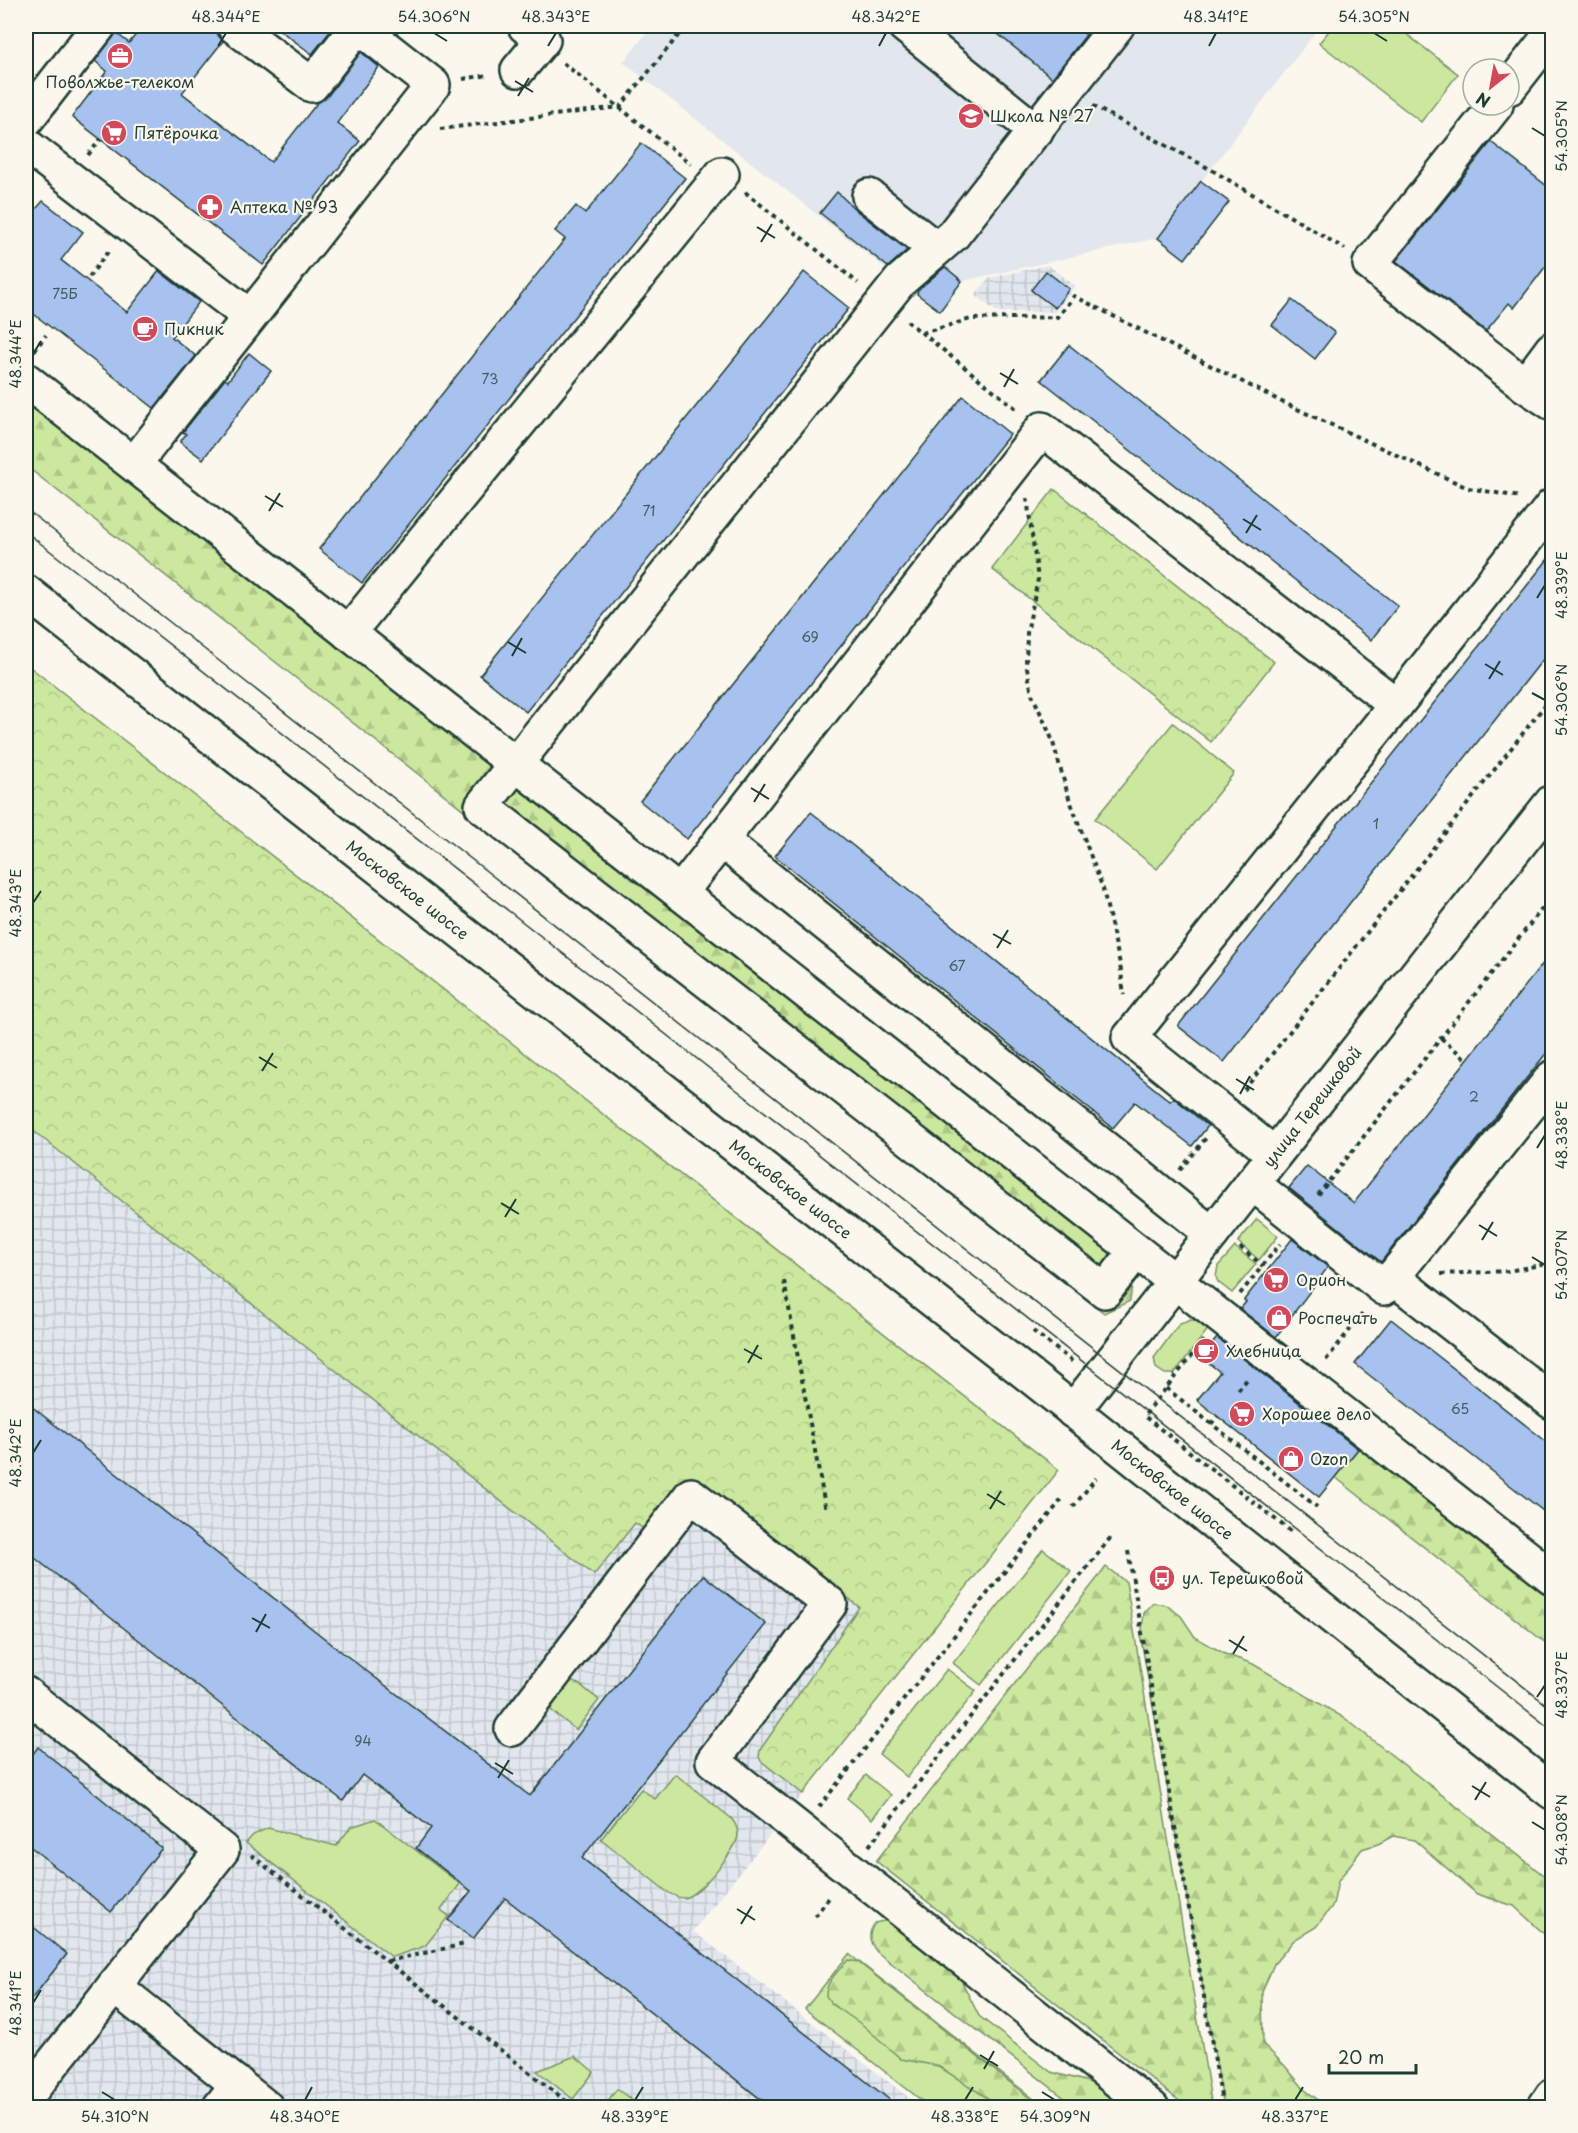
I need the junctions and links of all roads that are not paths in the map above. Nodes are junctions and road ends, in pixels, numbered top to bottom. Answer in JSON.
{"nodes":[{"id":1,"x":234,"y":26,"type":"edge"},
{"id":2,"x":905,"y":26,"type":"edge"},
{"id":3,"x":1117,"y":26,"type":"edge"},
{"id":4,"x":87,"y":30,"type":"edge"},
{"id":5,"x":532,"y":35,"type":"edge"},
{"id":6,"x":1552,"y":48,"type":"edge"},
{"id":7,"x":518,"y":70,"type":"road end"},
{"id":8,"x":1521,"y":73,"type":"edge"},
{"id":9,"x":1486,"y":117,"type":"edge"},
{"id":10,"x":26,"y":120,"type":"edge"},
{"id":11,"x":1036,"y":131,"type":"junction"},
{"id":12,"x":26,"y":145,"type":"edge"},
{"id":13,"x":722,"y":174,"type":"road end"},
{"id":14,"x":869,"y":196,"type":"dead end"},
{"id":15,"x":936,"y":249,"type":"junction"},
{"id":16,"x":249,"y":316,"type":"junction"},
{"id":17,"x":1552,"y":349,"type":"edge"},
{"id":18,"x":27,"y":369,"type":"edge"},
{"id":19,"x":1525,"y":385,"type":"junction"},
{"id":20,"x":1552,"y":402,"type":"edge"},
{"id":21,"x":134,"y":465,"type":"junction"},
{"id":22,"x":1552,"y":507,"type":"edge"},
{"id":23,"x":26,"y":592,"type":"edge"},
{"id":24,"x":348,"y":633,"type":"junction"},
{"id":25,"x":1396,"y":705,"type":"junction"},
{"id":26,"x":516,"y":764,"type":"junction"},
{"id":27,"x":1552,"y":802,"type":"edge"},
{"id":28,"x":722,"y":840,"type":"junction"},
{"id":29,"x":680,"y":893,"type":"junction"},
{"id":30,"x":1552,"y":1078,"type":"edge"},
{"id":31,"x":1274,"y":1154,"type":"junction"},
{"id":32,"x":1252,"y":1183,"type":"junction"},
{"id":33,"x":1225,"y":1239,"type":"junction"},
{"id":34,"x":1136,"y":1251,"type":"junction"},
{"id":35,"x":1175,"y":1281,"type":"junction"},
{"id":36,"x":1388,"y":1283,"type":"junction"},
{"id":37,"x":1552,"y":1402,"type":"edge"},
{"id":38,"x":1073,"y":1411,"type":"junction"},
{"id":39,"x":1552,"y":1577,"type":"edge"},
{"id":40,"x":26,"y":1694,"type":"edge"},
{"id":41,"x":512,"y":1729,"type":"dead end"},
{"id":42,"x":1552,"y":1792,"type":"edge"},
{"id":43,"x":114,"y":1986,"type":"junction"},
{"id":44,"x":228,"y":2096,"type":"edge"},
{"id":45,"x":1552,"y":2096,"type":"edge"},
{"id":46,"x":26,"y":2097,"type":"edge"},
{"id":47,"x":267,"y":2108,"type":"edge"},
{"id":48,"x":1152,"y":2108,"type":"edge"},
{"id":49,"x":1544,"y":2108,"type":"edge"}],
"edges":[{"from":1,"to":16,"type":"street"},
{"from":2,"to":11,"type":"street"},
{"from":3,"to":11,"type":"street"},
{"from":4,"to":10,"type":"street"},
{"from":5,"to":7,"type":"street"},
{"from":6,"to":8,"type":"street"},
{"from":9,"to":19,"type":"street"},
{"from":11,"to":15,"type":"street"},
{"from":12,"to":16,"type":"street"},
{"from":13,"to":24,"type":"street"},
{"from":14,"to":15,"type":"street"},
{"from":15,"to":26,"type":"street"},
{"from":16,"to":21,"type":"street"},
{"from":17,"to":19,"type":"street"},
{"from":18,"to":21,"type":"street"},
{"from":19,"to":20,"type":"street"},
{"from":21,"to":24,"type":"street"},
{"from":22,"to":25,"type":"street"},
{"from":23,"to":38,"type":"street","name":"Московское шоссе"},
{"from":24,"to":26,"type":"street"},
{"from":25,"to":28,"type":"street"},
{"from":25,"to":31,"type":"street"},
{"from":26,"to":29,"type":"street"},
{"from":26,"to":34,"type":"street"},
{"from":27,"to":31,"type":"street","name":"улица Терешковой"},
{"from":28,"to":29,"type":"street"},
{"from":28,"to":33,"type":"street"},
{"from":29,"to":34,"type":"street"},
{"from":30,"to":36,"type":"street"},
{"from":31,"to":32,"type":"street","name":"улица Терешковой"},
{"from":32,"to":33,"type":"street","name":"улица Терешковой"},
{"from":32,"to":36,"type":"street"},
{"from":33,"to":35,"type":"street","name":"улица Терешковой"},
{"from":34,"to":35,"type":"street"},
{"from":35,"to":38,"type":"street","name":"улица Терешковой"},
{"from":35,"to":39,"type":"street"},
{"from":36,"to":37,"type":"street"},
{"from":38,"to":42,"type":"street","name":"Московское шоссе"},
{"from":40,"to":43,"type":"street"},
{"from":41,"to":48,"type":"street"},
{"from":43,"to":44,"type":"street"},
{"from":43,"to":46,"type":"street"},
{"from":44,"to":47,"type":"street"},
{"from":45,"to":49,"type":"street"}]}
